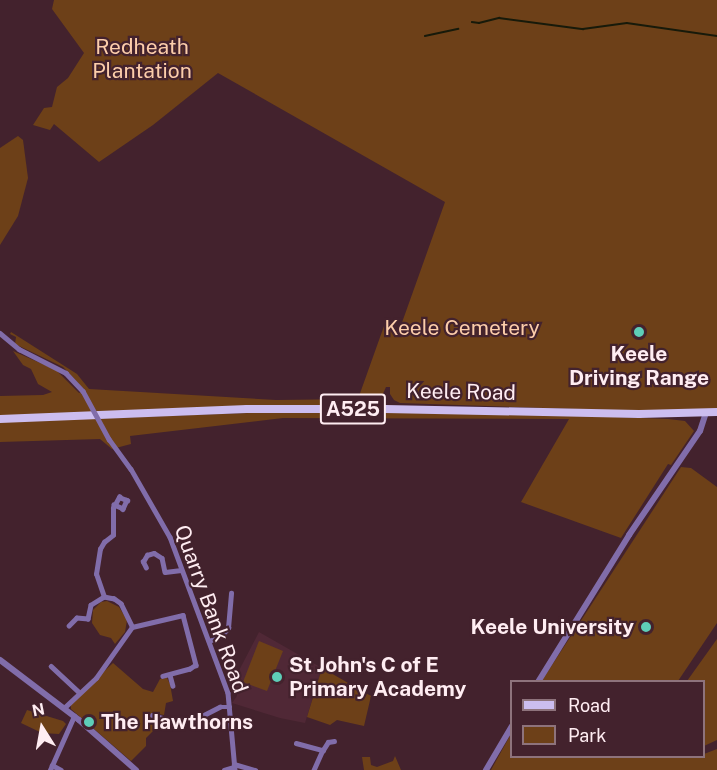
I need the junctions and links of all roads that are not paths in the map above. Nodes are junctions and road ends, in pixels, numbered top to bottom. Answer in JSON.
{"nodes":[{"id":1,"x":0,"y":333,"type":"edge"},
{"id":2,"x":717,"y":412,"type":"edge"},
{"id":3,"x":706,"y":413,"type":"junction"},
{"id":4,"x":0,"y":419,"type":"edge"},
{"id":5,"x":114,"y":505,"type":"dead end"},
{"id":6,"x":146,"y":568,"type":"dead end"},
{"id":7,"x":181,"y":570,"type":"junction"},
{"id":8,"x":231,"y":593,"type":"dead end"},
{"id":9,"x":104,"y":597,"type":"junction"},
{"id":10,"x":88,"y":619,"type":"junction"},
{"id":11,"x":69,"y":626,"type":"dead end"},
{"id":12,"x":91,"y":627,"type":"dead end"},
{"id":13,"x":132,"y":627,"type":"junction"},
{"id":14,"x":209,"y":641,"type":"junction"},
{"id":15,"x":0,"y":660,"type":"edge"},
{"id":16,"x":51,"y":666,"type":"dead end"},
{"id":17,"x":170,"y":675,"type":"junction"},
{"id":18,"x":163,"y":676,"type":"dead end"},
{"id":19,"x":539,"y":680,"type":"edge"},
{"id":20,"x":173,"y":686,"type":"dead end"},
{"id":21,"x":79,"y":692,"type":"junction"},
{"id":22,"x":230,"y":707,"type":"junction"},
{"id":23,"x":64,"y":708,"type":"junction"},
{"id":24,"x":152,"y":715,"type":"dead end"},
{"id":25,"x":74,"y":716,"type":"junction"},
{"id":26,"x":510,"y":729,"type":"edge"},
{"id":27,"x":334,"y":741,"type":"dead end"},
{"id":28,"x":296,"y":743,"type":"dead end"},
{"id":29,"x":323,"y":750,"type":"junction"},
{"id":30,"x":234,"y":767,"type":"edge"},
{"id":31,"x":51,"y":768,"type":"edge"},
{"id":32,"x":61,"y":770,"type":"edge"},
{"id":33,"x":136,"y":770,"type":"edge"},
{"id":34,"x":224,"y":770,"type":"edge"},
{"id":35,"x":255,"y":770,"type":"edge"},
{"id":36,"x":314,"y":770,"type":"edge"},
{"id":37,"x":486,"y":770,"type":"edge"}],
"edges":[{"from":1,"to":7,"type":"street","name":"Quarry Bank Road","bridge":true},
{"from":2,"to":3,"type":"main road","name":"Keele Road","number":"A525"},
{"from":3,"to":4,"type":"main road","name":"Keele Road","number":"A525"},
{"from":3,"to":19,"type":"street"},
{"from":5,"to":9,"type":"street"},
{"from":6,"to":7,"type":"street"},
{"from":7,"to":14,"type":"street","name":"Quarry Bank Road"},
{"from":8,"to":14,"type":"street"},
{"from":9,"to":10,"type":"street"},
{"from":9,"to":13,"type":"street"},
{"from":10,"to":11,"type":"street"},
{"from":10,"to":12,"type":"street"},
{"from":13,"to":17,"type":"street"},
{"from":13,"to":21,"type":"street"},
{"from":14,"to":22,"type":"street","name":"Quarry Bank Road"},
{"from":15,"to":23,"type":"street"},
{"from":16,"to":21,"type":"street"},
{"from":17,"to":18,"type":"street"},
{"from":17,"to":20,"type":"street"},
{"from":21,"to":23,"type":"street"},
{"from":22,"to":24,"type":"street"},
{"from":22,"to":30,"type":"street","name":"Quarry Bank Road"},
{"from":23,"to":25,"type":"street"},
{"from":25,"to":31,"type":"street"},
{"from":25,"to":33,"type":"street"},
{"from":26,"to":37,"type":"street"},
{"from":27,"to":29,"type":"street"},
{"from":28,"to":29,"type":"street"},
{"from":29,"to":36,"type":"street"},
{"from":30,"to":34,"type":"street"},
{"from":30,"to":35,"type":"street"},
{"from":31,"to":32,"type":"street"}]}
